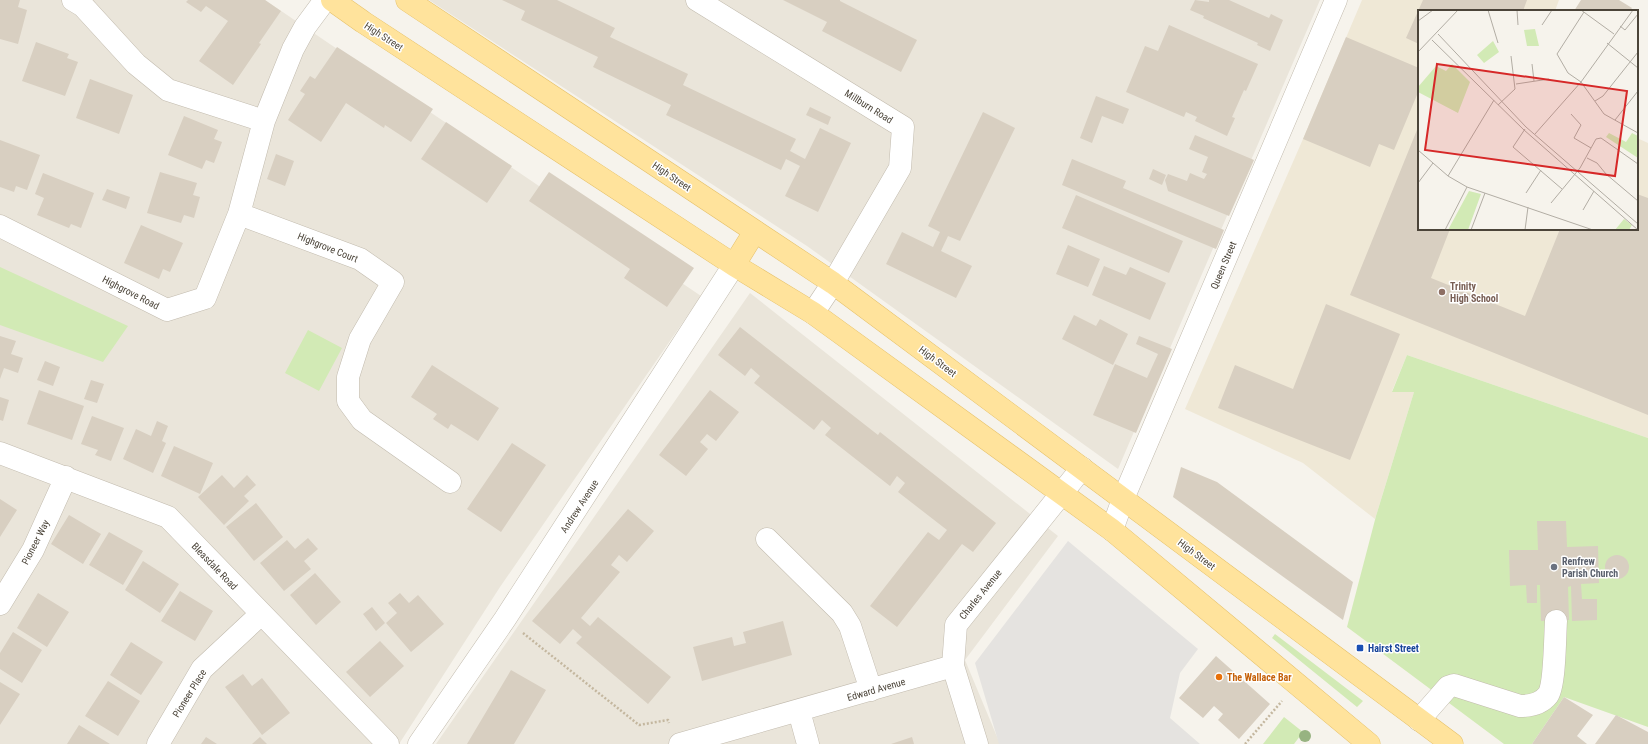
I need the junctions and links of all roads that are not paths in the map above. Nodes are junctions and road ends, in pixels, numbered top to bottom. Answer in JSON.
{"nodes":[{"id":1,"x":73,"y":0,"type":"edge"},
{"id":2,"x":325,"y":0,"type":"edge"},
{"id":3,"x":332,"y":0,"type":"edge"},
{"id":4,"x":407,"y":0,"type":"edge"},
{"id":5,"x":697,"y":0,"type":"edge"},
{"id":6,"x":1336,"y":0,"type":"edge"},
{"id":7,"x":264,"y":121,"type":"junction"},
{"id":8,"x":239,"y":214,"type":"junction"},
{"id":9,"x":0,"y":226,"type":"edge"},
{"id":10,"x":755,"y":231,"type":"junction"},
{"id":11,"x":734,"y":265,"type":"junction"},
{"id":12,"x":833,"y":283,"type":"junction"},
{"id":13,"x":812,"y":313,"type":"junction"},
{"id":14,"x":0,"y":453,"type":"edge"},
{"id":15,"x":1082,"y":468,"type":"junction"},
{"id":16,"x":66,"y":478,"type":"junction"},
{"id":17,"x":450,"y":482,"type":"dead end"},
{"id":18,"x":1062,"y":494,"type":"junction"},
{"id":19,"x":1123,"y":499,"type":"junction"},
{"id":20,"x":1112,"y":530,"type":"junction"},
{"id":21,"x":767,"y":539,"type":"dead end"},
{"id":22,"x":0,"y":604,"type":"edge"},
{"id":23,"x":261,"y":614,"type":"junction"},
{"id":24,"x":1556,"y":620,"type":"dead end"},
{"id":25,"x":953,"y":666,"type":"junction"},
{"id":26,"x":871,"y":690,"type":"junction"},
{"id":27,"x":799,"y":711,"type":"junction"},
{"id":28,"x":1419,"y":720,"type":"junction"},
{"id":29,"x":675,"y":735,"type":"edge"},
{"id":30,"x":158,"y":744,"type":"edge"},
{"id":31,"x":388,"y":744,"type":"edge"},
{"id":32,"x":419,"y":744,"type":"edge"},
{"id":33,"x":808,"y":744,"type":"edge"},
{"id":34,"x":977,"y":744,"type":"edge"},
{"id":35,"x":1369,"y":744,"type":"edge"},
{"id":36,"x":1452,"y":744,"type":"edge"}],
"edges":[{"from":1,"to":7,"type":"street"},
{"from":2,"to":7,"type":"street","name":"Highgrove Road"},
{"from":3,"to":11,"type":"main road","name":"High Street"},
{"from":4,"to":10,"type":"main road","name":"High Street"},
{"from":5,"to":12,"type":"street","name":"Millburn Road"},
{"from":6,"to":19,"type":"street","name":"Queen Street"},
{"from":7,"to":8,"type":"street","name":"Highgrove Road"},
{"from":8,"to":9,"type":"street","name":"Highgrove Road"},
{"from":8,"to":17,"type":"street","name":"Highgrove Court"},
{"from":10,"to":11,"type":"main road"},
{"from":10,"to":12,"type":"main road","name":"High Street"},
{"from":11,"to":13,"type":"main road","name":"High Street"},
{"from":11,"to":32,"type":"street","name":"Andrew Avenue"},
{"from":12,"to":13,"type":"street","name":"Millburn Road"},
{"from":12,"to":15,"type":"main road","name":"High Street"},
{"from":13,"to":18,"type":"main road","name":"High Street"},
{"from":14,"to":16,"type":"street","name":"Bleasdale Road"},
{"from":15,"to":18,"type":"street","name":"Charles Avenue"},
{"from":15,"to":19,"type":"main road","name":"High Street"},
{"from":16,"to":22,"type":"street","name":"Pioneer Way"},
{"from":16,"to":23,"type":"street","name":"Bleasdale Road"},
{"from":18,"to":20,"type":"main road","name":"High Street"},
{"from":18,"to":25,"type":"street","name":"Charles Avenue"},
{"from":19,"to":20,"type":"street","name":"Queen Street"},
{"from":19,"to":28,"type":"main road","name":"High Street"},
{"from":20,"to":35,"type":"main road","name":"High Street"},
{"from":21,"to":26,"type":"street"},
{"from":23,"to":30,"type":"street","name":"Pioneer Place"},
{"from":23,"to":31,"type":"street","name":"Bleasdale Road"},
{"from":24,"to":28,"type":"street"},
{"from":25,"to":26,"type":"street","name":"Edward Avenue"},
{"from":25,"to":34,"type":"street","name":"Charles Avenue"},
{"from":26,"to":27,"type":"street","name":"Edward Avenue"},
{"from":27,"to":29,"type":"street","name":"Edward Avenue"},
{"from":27,"to":33,"type":"street"},
{"from":28,"to":36,"type":"main road","name":"High Street"}]}
